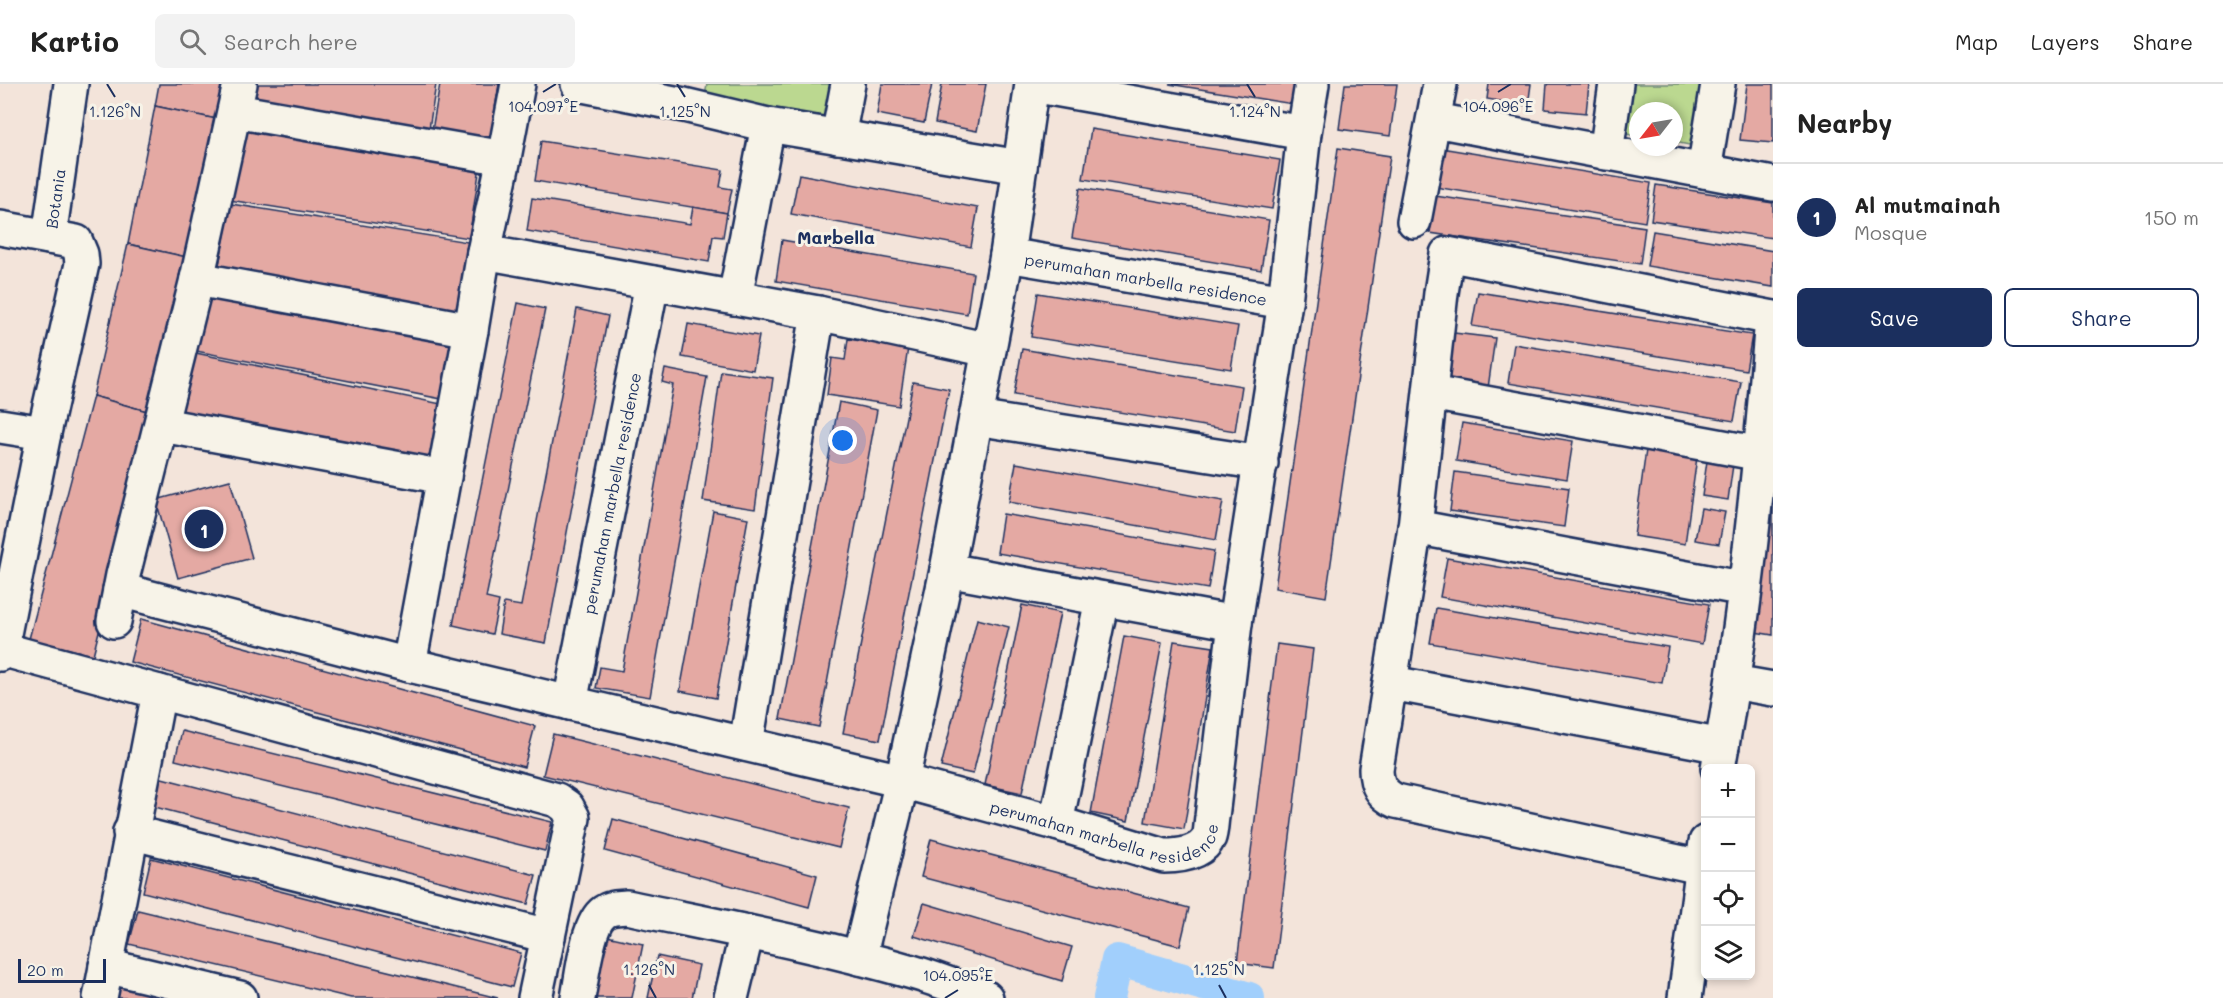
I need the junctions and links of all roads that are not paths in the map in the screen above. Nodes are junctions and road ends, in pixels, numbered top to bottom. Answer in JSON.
{"nodes":[{"id":1,"x":71,"y":84,"type":"edge"},
{"id":2,"x":518,"y":84,"type":"edge"},
{"id":3,"x":578,"y":84,"type":"edge"},
{"id":4,"x":848,"y":84,"type":"edge"},
{"id":5,"x":1032,"y":84,"type":"edge"},
{"id":6,"x":1312,"y":84,"type":"edge"},
{"id":7,"x":1440,"y":84,"type":"edge"},
{"id":8,"x":1616,"y":84,"type":"edge"},
{"id":9,"x":1718,"y":84,"type":"edge"},
{"id":10,"x":686,"y":94,"type":"edge"},
{"id":11,"x":238,"y":98,"type":"edge"},
{"id":12,"x":1435,"y":120,"type":"junction"},
{"id":13,"x":768,"y":125,"type":"junction"},
{"id":14,"x":1304,"y":133,"type":"junction"},
{"id":15,"x":838,"y":137,"type":"junction"},
{"id":16,"x":1606,"y":153,"type":"junction"},
{"id":17,"x":504,"y":158,"type":"junction"},
{"id":18,"x":1020,"y":167,"type":"junction"},
{"id":19,"x":1704,"y":171,"type":"junction"},
{"id":20,"x":1773,"y":184,"type":"edge"},
{"id":21,"x":1414,"y":221,"type":"dead end"},
{"id":22,"x":0,"y":228,"type":"edge"},
{"id":23,"x":49,"y":237,"type":"junction"},
{"id":24,"x":484,"y":252,"type":"junction"},
{"id":25,"x":1007,"y":255,"type":"junction"},
{"id":26,"x":197,"y":279,"type":"junction"},
{"id":27,"x":652,"y":283,"type":"junction"},
{"id":28,"x":735,"y":298,"type":"junction"},
{"id":29,"x":1285,"y":302,"type":"junction"},
{"id":30,"x":818,"y":313,"type":"junction"},
{"id":31,"x":1772,"y":318,"type":"edge"},
{"id":32,"x":471,"y":330,"type":"junction"},
{"id":33,"x":989,"y":350,"type":"junction"},
{"id":34,"x":1431,"y":393,"type":"junction"},
{"id":35,"x":976,"y":418,"type":"junction"},
{"id":36,"x":162,"y":425,"type":"junction"},
{"id":37,"x":0,"y":426,"type":"edge"},
{"id":38,"x":44,"y":433,"type":"junction"},
{"id":39,"x":1761,"y":454,"type":"junction"},
{"id":40,"x":1261,"y":463,"type":"junction"},
{"id":41,"x":444,"y":477,"type":"junction"},
{"id":42,"x":1415,"y":527,"type":"junction"},
{"id":43,"x":946,"y":570,"type":"junction"},
{"id":44,"x":7,"y":582,"type":"edge"},
{"id":45,"x":1745,"y":589,"type":"junction"},
{"id":46,"x":1102,"y":599,"type":"junction"},
{"id":47,"x":1235,"y":623,"type":"junction"},
{"id":48,"x":1,"y":651,"type":"edge"},
{"id":49,"x":410,"y":665,"type":"junction"},
{"id":50,"x":1733,"y":682,"type":"junction"},
{"id":51,"x":1392,"y":683,"type":"junction"},
{"id":52,"x":1773,"y":689,"type":"edge"},
{"id":53,"x":159,"y":692,"type":"junction"},
{"id":54,"x":570,"y":703,"type":"junction"},
{"id":55,"x":746,"y":744,"type":"junction"},
{"id":56,"x":1720,"y":757,"type":"edge"},
{"id":57,"x":902,"y":781,"type":"junction"},
{"id":58,"x":1056,"y":823,"type":"junction"},
{"id":59,"x":130,"y":832,"type":"junction"},
{"id":60,"x":1701,"y":855,"type":"edge"},
{"id":61,"x":1701,"y":871,"type":"edge"},
{"id":62,"x":747,"y":932,"type":"junction"},
{"id":63,"x":548,"y":936,"type":"junction"},
{"id":64,"x":859,"y":958,"type":"junction"},
{"id":65,"x":106,"y":966,"type":"junction"},
{"id":66,"x":911,"y":985,"type":"edge"},
{"id":67,"x":100,"y":998,"type":"edge"},
{"id":68,"x":240,"y":998,"type":"edge"},
{"id":69,"x":535,"y":998,"type":"edge"},
{"id":70,"x":578,"y":998,"type":"edge"},
{"id":71,"x":731,"y":998,"type":"edge"},
{"id":72,"x":986,"y":998,"type":"edge"},
{"id":73,"x":1685,"y":998,"type":"edge"}],
"edges":[{"from":1,"to":23,"type":"street","name":"Botania"},
{"from":2,"to":17,"type":"street"},
{"from":3,"to":10,"type":"street"},
{"from":4,"to":15,"type":"street"},
{"from":5,"to":14,"type":"street","name":"perumahan marbella residence"},
{"from":5,"to":18,"type":"street","name":"perumahan marbella residence"},
{"from":6,"to":14,"type":"street","name":"perumahan marbella residence"},
{"from":7,"to":12,"type":"street"},
{"from":8,"to":16,"type":"street"},
{"from":9,"to":19,"type":"street"},
{"from":10,"to":13,"type":"street"},
{"from":11,"to":17,"type":"street"},
{"from":11,"to":26,"type":"street","name":"perumahan marbella residence"},
{"from":12,"to":16,"type":"street"},
{"from":12,"to":21,"type":"street"},
{"from":13,"to":15,"type":"street"},
{"from":13,"to":28,"type":"street"},
{"from":14,"to":29,"type":"street","name":"perumahan marbella residence"},
{"from":15,"to":18,"type":"street"},
{"from":16,"to":19,"type":"street"},
{"from":17,"to":24,"type":"street"},
{"from":18,"to":25,"type":"street","name":"perumahan marbella residence"},
{"from":19,"to":20,"type":"street"},
{"from":22,"to":23,"type":"street"},
{"from":23,"to":38,"type":"street","name":"Botania"},
{"from":24,"to":27,"type":"street"},
{"from":24,"to":32,"type":"street"},
{"from":25,"to":29,"type":"street","name":"perumahan marbella residence"},
{"from":25,"to":33,"type":"street","name":"perumahan marbella residence"},
{"from":26,"to":32,"type":"street"},
{"from":26,"to":36,"type":"street","name":"perumahan marbella residence"},
{"from":27,"to":28,"type":"street"},
{"from":27,"to":54,"type":"street","name":"perumahan marbella residence"},
{"from":28,"to":30,"type":"street"},
{"from":29,"to":40,"type":"street","name":"perumahan marbella residence"},
{"from":30,"to":33,"type":"street"},
{"from":30,"to":55,"type":"street"},
{"from":31,"to":34,"type":"street"},
{"from":31,"to":39,"type":"street"},
{"from":32,"to":41,"type":"street"},
{"from":33,"to":35,"type":"street","name":"perumahan marbella residence"},
{"from":34,"to":39,"type":"street"},
{"from":34,"to":42,"type":"street"},
{"from":35,"to":40,"type":"street"},
{"from":35,"to":43,"type":"street","name":"perumahan marbella residence"},
{"from":36,"to":41,"type":"street"},
{"from":36,"to":49,"type":"street","name":"perumahan marbella residence"},
{"from":37,"to":38,"type":"street"},
{"from":38,"to":44,"type":"street"},
{"from":39,"to":45,"type":"street"},
{"from":40,"to":47,"type":"street","name":"perumahan marbella residence"},
{"from":41,"to":49,"type":"street"},
{"from":42,"to":45,"type":"street"},
{"from":42,"to":51,"type":"street"},
{"from":43,"to":46,"type":"street"},
{"from":43,"to":57,"type":"street","name":"perumahan marbella residence"},
{"from":44,"to":48,"type":"street"},
{"from":45,"to":50,"type":"street"},
{"from":46,"to":47,"type":"street"},
{"from":46,"to":58,"type":"street"},
{"from":47,"to":58,"type":"street","name":"perumahan marbella residence"},
{"from":48,"to":53,"type":"street"},
{"from":49,"to":54,"type":"street","name":"perumahan marbella residence"},
{"from":50,"to":52,"type":"street"},
{"from":50,"to":56,"type":"street"},
{"from":51,"to":56,"type":"street"},
{"from":51,"to":60,"type":"street"},
{"from":53,"to":59,"type":"street"},
{"from":53,"to":63,"type":"street"},
{"from":54,"to":55,"type":"street","name":"perumahan marbella residence"},
{"from":55,"to":57,"type":"street","name":"perumahan marbella residence"},
{"from":57,"to":58,"type":"street","name":"perumahan marbella residence"},
{"from":57,"to":64,"type":"street","name":"perumahan marbella residence"},
{"from":59,"to":63,"type":"street"},
{"from":59,"to":65,"type":"street"},
{"from":61,"to":73,"type":"street"},
{"from":62,"to":64,"type":"street"},
{"from":62,"to":70,"type":"street"},
{"from":62,"to":71,"type":"street"},
{"from":63,"to":69,"type":"street"},
{"from":64,"to":66,"type":"street"},
{"from":65,"to":67,"type":"street"},
{"from":65,"to":68,"type":"street"},
{"from":66,"to":72,"type":"street"}]}
